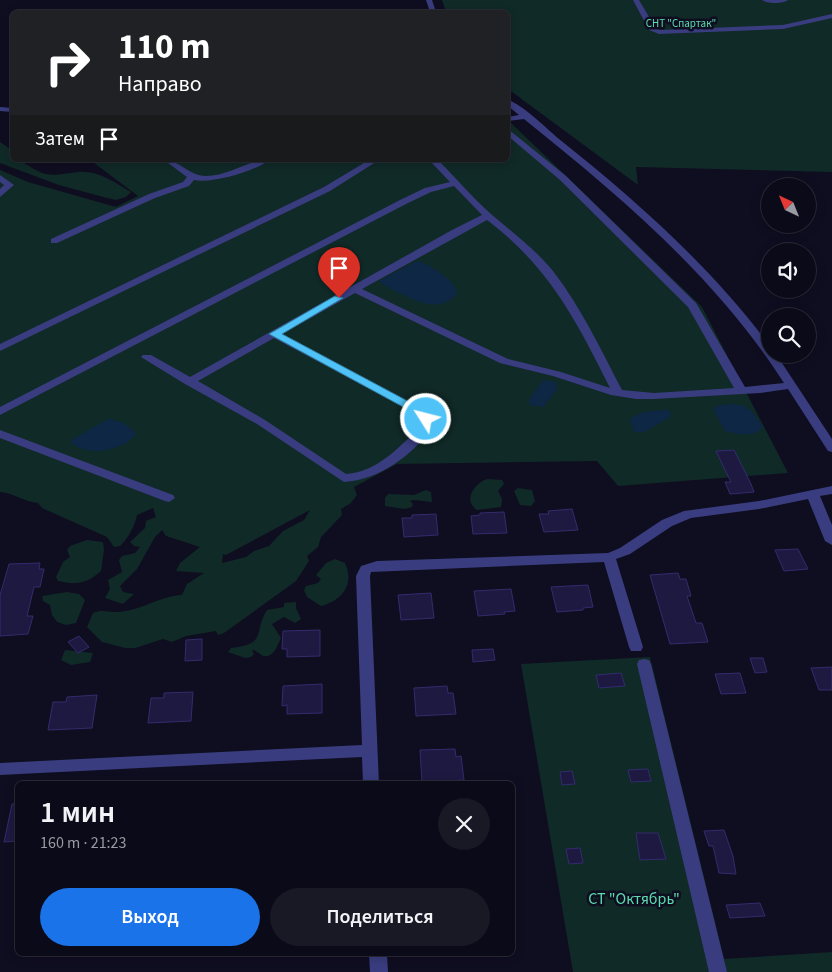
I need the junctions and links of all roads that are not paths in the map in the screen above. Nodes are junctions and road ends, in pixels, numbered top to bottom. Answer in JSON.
{"nodes":[{"id":1,"x":636,"y":0,"type":"edge"},
{"id":2,"x":765,"y":0,"type":"edge"},
{"id":3,"x":785,"y":0,"type":"edge"},
{"id":4,"x":832,"y":16,"type":"edge"},
{"id":5,"x":510,"y":104,"type":"edge"},
{"id":6,"x":525,"y":116,"type":"junction"},
{"id":7,"x":510,"y":119,"type":"edge"},
{"id":8,"x":510,"y":134,"type":"edge"},
{"id":9,"x":171,"y":162,"type":"edge"},
{"id":10,"x":259,"y":162,"type":"edge"},
{"id":11,"x":372,"y":162,"type":"edge"},
{"id":12,"x":435,"y":162,"type":"edge"},
{"id":13,"x":192,"y":177,"type":"junction"},
{"id":14,"x":0,"y":178,"type":"edge"},
{"id":15,"x":457,"y":183,"type":"junction"},
{"id":16,"x":0,"y":194,"type":"edge"},
{"id":17,"x":488,"y":216,"type":"junction"},
{"id":18,"x":54,"y":241,"type":"dead end"},
{"id":19,"x":355,"y":289,"type":"junction"},
{"id":20,"x":274,"y":334,"type":"junction"},
{"id":21,"x":761,"y":342,"type":"edge"},
{"id":22,"x":0,"y":348,"type":"edge"},
{"id":23,"x":147,"y":357,"type":"dead end"},
{"id":24,"x":777,"y":363,"type":"edge"},
{"id":25,"x":189,"y":382,"type":"junction"},
{"id":26,"x":792,"y":385,"type":"junction"},
{"id":27,"x":741,"y":391,"type":"junction"},
{"id":28,"x":618,"y":393,"type":"junction"},
{"id":29,"x":0,"y":412,"type":"edge"},
{"id":30,"x":0,"y":434,"type":"edge"},
{"id":31,"x":832,"y":448,"type":"edge"},
{"id":32,"x":832,"y":490,"type":"edge"},
{"id":33,"x":813,"y":495,"type":"junction"},
{"id":34,"x":169,"y":498,"type":"dead end"},
{"id":35,"x":832,"y":541,"type":"edge"},
{"id":36,"x":609,"y":557,"type":"junction"},
{"id":37,"x":636,"y":647,"type":"dead end"},
{"id":38,"x":644,"y":664,"type":"dead end"},
{"id":39,"x":369,"y":751,"type":"junction"},
{"id":40,"x":0,"y":769,"type":"edge"},
{"id":41,"x":371,"y":781,"type":"edge"},
{"id":42,"x":378,"y":956,"type":"edge"},
{"id":43,"x":379,"y":972,"type":"edge"},
{"id":44,"x":718,"y":972,"type":"edge"}],
"edges":[{"from":1,"to":4,"type":"street"},
{"from":2,"to":3,"type":"street"},
{"from":5,"to":6,"type":"street"},
{"from":6,"to":7,"type":"street"},
{"from":6,"to":21,"type":"street"},
{"from":8,"to":27,"type":"street"},
{"from":9,"to":13,"type":"street"},
{"from":10,"to":13,"type":"street"},
{"from":11,"to":22,"type":"street"},
{"from":12,"to":15,"type":"street"},
{"from":13,"to":18,"type":"street"},
{"from":14,"to":16,"type":"street"},
{"from":15,"to":17,"type":"street"},
{"from":15,"to":29,"type":"street"},
{"from":17,"to":19,"type":"street"},
{"from":17,"to":28,"type":"street"},
{"from":19,"to":20,"type":"street"},
{"from":19,"to":28,"type":"street"},
{"from":20,"to":25,"type":"street"},
{"from":20,"to":25,"type":"street"},
{"from":23,"to":25,"type":"street"},
{"from":24,"to":26,"type":"street"},
{"from":26,"to":27,"type":"street"},
{"from":26,"to":31,"type":"street"},
{"from":27,"to":28,"type":"street"},
{"from":30,"to":34,"type":"street"},
{"from":32,"to":33,"type":"street"},
{"from":33,"to":35,"type":"street"},
{"from":33,"to":36,"type":"street"},
{"from":36,"to":37,"type":"street"},
{"from":36,"to":39,"type":"street"},
{"from":38,"to":44,"type":"street"},
{"from":39,"to":40,"type":"street"},
{"from":39,"to":41,"type":"street"},
{"from":42,"to":43,"type":"street"}]}
